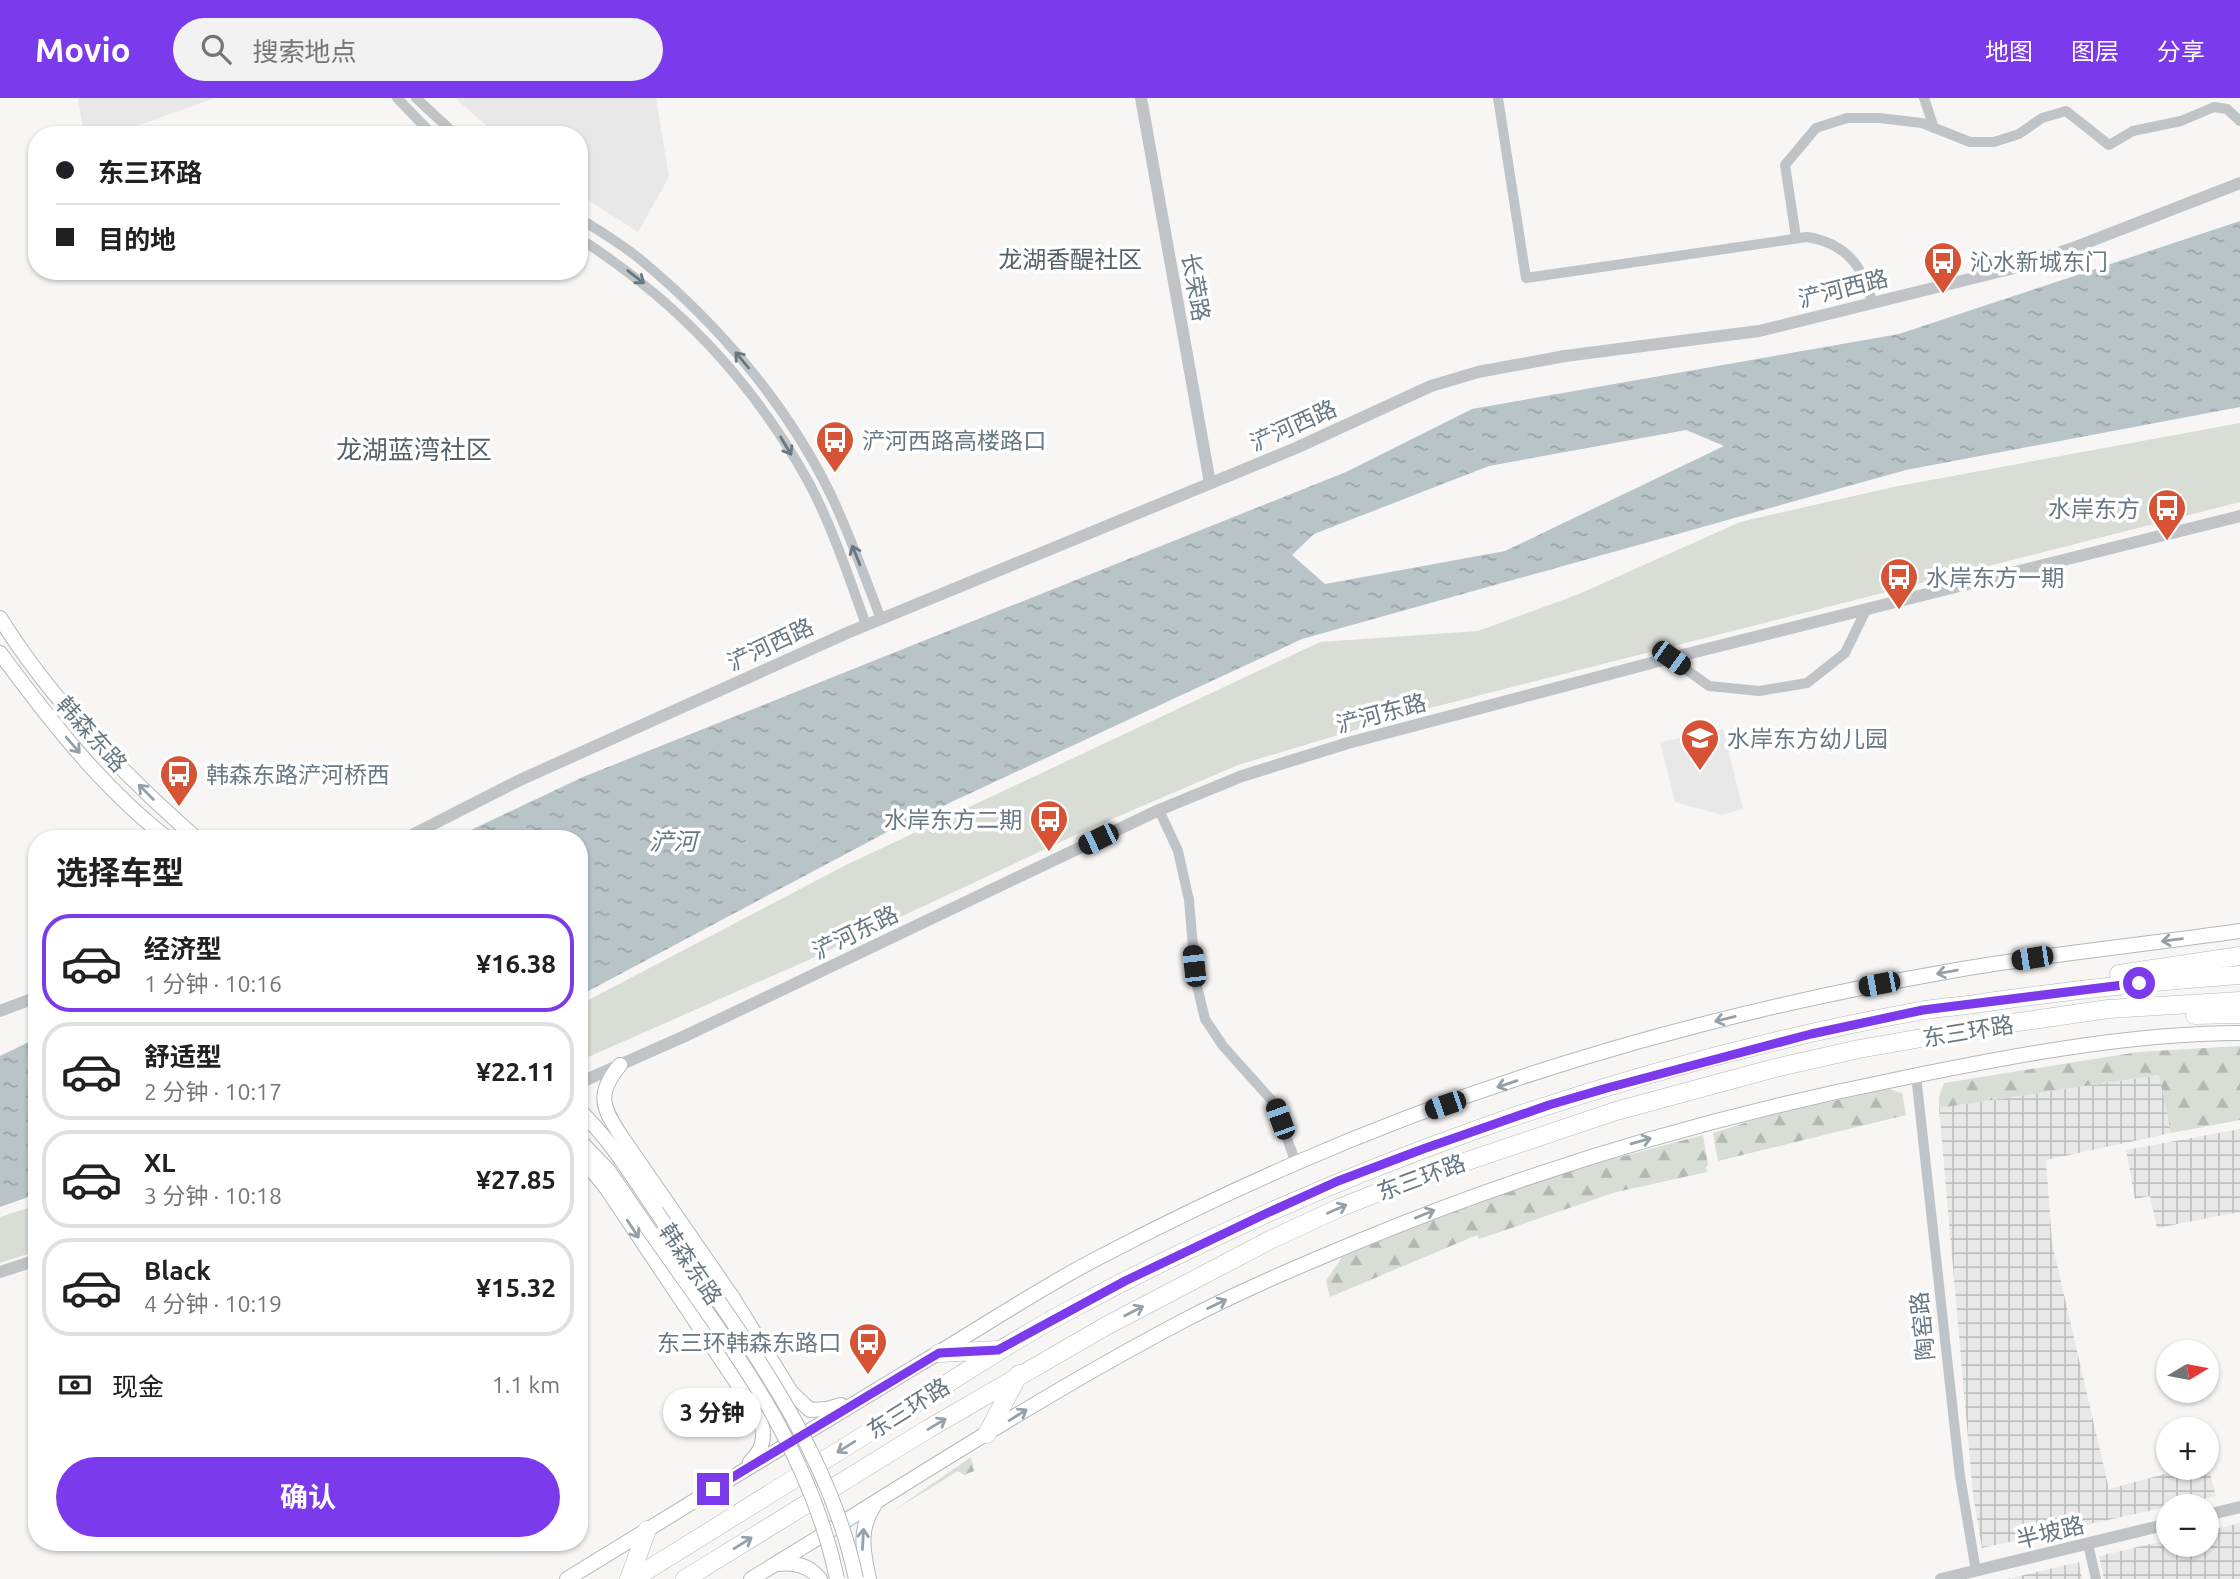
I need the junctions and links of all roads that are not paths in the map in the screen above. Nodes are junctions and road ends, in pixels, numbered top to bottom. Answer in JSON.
{"nodes":[{"id":1,"x":397,"y":98,"type":"edge"},
{"id":2,"x":416,"y":98,"type":"edge"},
{"id":3,"x":1141,"y":98,"type":"edge"},
{"id":4,"x":1499,"y":98,"type":"edge"},
{"id":5,"x":1924,"y":98,"type":"edge"},
{"id":6,"x":2240,"y":121,"type":"edge"},
{"id":7,"x":424,"y":126,"type":"edge"},
{"id":8,"x":446,"y":126,"type":"edge"},
{"id":9,"x":1934,"y":128,"type":"junction"},
{"id":10,"x":2240,"y":183,"type":"edge"},
{"id":11,"x":588,"y":224,"type":"edge"},
{"id":12,"x":1796,"y":237,"type":"junction"},
{"id":13,"x":588,"y":244,"type":"edge"},
{"id":14,"x":1872,"y":303,"type":"junction"},
{"id":15,"x":1210,"y":484,"type":"junction"},
{"id":16,"x":2240,"y":516,"type":"edge"},
{"id":17,"x":1866,"y":610,"type":"junction"},
{"id":18,"x":0,"y":618,"type":"edge"},
{"id":19,"x":881,"y":619,"type":"junction"},
{"id":20,"x":866,"y":625,"type":"junction"},
{"id":21,"x":0,"y":653,"type":"edge"},
{"id":22,"x":1671,"y":658,"type":"junction"},
{"id":23,"x":1159,"y":810,"type":"junction"},
{"id":24,"x":159,"y":830,"type":"edge"},
{"id":25,"x":187,"y":830,"type":"edge"},
{"id":26,"x":422,"y":830,"type":"edge"},
{"id":27,"x":2240,"y":931,"type":"edge"},
{"id":28,"x":2240,"y":957,"type":"edge"},
{"id":29,"x":2240,"y":975,"type":"edge"},
{"id":30,"x":28,"y":1000,"type":"edge"},
{"id":31,"x":2240,"y":1001,"type":"edge"},
{"id":32,"x":2108,"y":1009,"type":"junction"},
{"id":33,"x":1923,"y":1010,"type":"junction"},
{"id":34,"x":0,"y":1011,"type":"edge"},
{"id":35,"x":2240,"y":1014,"type":"edge"},
{"id":36,"x":2240,"y":1033,"type":"edge"},
{"id":37,"x":620,"y":1065,"type":"junction"},
{"id":38,"x":1916,"y":1075,"type":"junction"},
{"id":39,"x":588,"y":1079,"type":"edge"},
{"id":40,"x":588,"y":1118,"type":"edge"},
{"id":41,"x":621,"y":1136,"type":"junction"},
{"id":42,"x":588,"y":1149,"type":"edge"},
{"id":43,"x":1296,"y":1163,"type":"junction"},
{"id":44,"x":588,"y":1165,"type":"edge"},
{"id":45,"x":626,"y":1166,"type":"junction"},
{"id":46,"x":648,"y":1177,"type":"junction"},
{"id":47,"x":28,"y":1263,"type":"edge"},
{"id":48,"x":0,"y":1272,"type":"edge"},
{"id":49,"x":998,"y":1350,"type":"junction"},
{"id":50,"x":939,"y":1353,"type":"junction"},
{"id":51,"x":1019,"y":1374,"type":"junction"},
{"id":52,"x":865,"y":1397,"type":"junction"},
{"id":53,"x":987,"y":1434,"type":"junction"},
{"id":54,"x":736,"y":1475,"type":"junction"},
{"id":55,"x":877,"y":1501,"type":"junction"},
{"id":56,"x":2240,"y":1507,"type":"edge"},
{"id":57,"x":2219,"y":1512,"type":"edge"},
{"id":58,"x":2156,"y":1527,"type":"edge"},
{"id":59,"x":647,"y":1530,"type":"junction"},
{"id":60,"x":2088,"y":1544,"type":"junction"},
{"id":61,"x":774,"y":1565,"type":"junction"},
{"id":62,"x":1976,"y":1571,"type":"junction"},
{"id":63,"x":567,"y":1579,"type":"edge"},
{"id":64,"x":631,"y":1579,"type":"edge"},
{"id":65,"x":685,"y":1579,"type":"edge"},
{"id":66,"x":751,"y":1579,"type":"edge"},
{"id":67,"x":820,"y":1579,"type":"edge"},
{"id":68,"x":837,"y":1579,"type":"edge"},
{"id":69,"x":856,"y":1579,"type":"edge"},
{"id":70,"x":869,"y":1579,"type":"edge"},
{"id":71,"x":1941,"y":1579,"type":"edge"},
{"id":72,"x":2096,"y":1579,"type":"edge"}],
"edges":[{"from":1,"to":7,"type":"street"},
{"from":2,"to":8,"type":"street"},
{"from":3,"to":15,"type":"street","name":"长荣路"},
{"from":4,"to":12,"type":"street"},
{"from":5,"to":9,"type":"street"},
{"from":6,"to":9,"type":"street"},
{"from":9,"to":12,"type":"street"},
{"from":10,"to":14,"type":"street","name":"浐河西路"},
{"from":19,"to":11,"type":"street","one_way":true},
{"from":12,"to":14,"type":"street"},
{"from":13,"to":20,"type":"street","one_way":true},
{"from":14,"to":15,"type":"street","name":"浐河西路"},
{"from":15,"to":19,"type":"street","name":"浐河西路"},
{"from":16,"to":17,"type":"street","name":"浐河东路"},
{"from":17,"to":22,"type":"street","name":"浐河东路"},
{"from":17,"to":22,"type":"street"},
{"from":25,"to":18,"type":"main road","name":"韩森东路","one_way":true},
{"from":19,"to":20,"type":"street","name":"浐河西路"},
{"from":20,"to":26,"type":"street","name":"浐河西路"},
{"from":21,"to":24,"type":"main road","name":"韩森东路","one_way":true},
{"from":22,"to":23,"type":"street","name":"浐河东路"},
{"from":23,"to":37,"type":"street","name":"浐河东路"},
{"from":23,"to":43,"type":"street"},
{"from":27,"to":43,"type":"main road","one_way":true},
{"from":28,"to":33,"type":"highway"},
{"from":29,"to":33,"type":"highway","name":"东三环路"},
{"from":30,"to":34,"type":"street"},
{"from":31,"to":32,"type":"highway","name":"东三环路"},
{"from":32,"to":35,"type":"highway"},
{"from":51,"to":32,"type":"highway","name":"东三环路","one_way":true},
{"from":33,"to":49,"type":"highway","name":"东三环路"},
{"from":36,"to":38,"type":"main road"},
{"from":37,"to":39,"type":"street","name":"浐河东路"},
{"from":37,"to":41,"type":"main road"},
{"from":53,"to":38,"type":"main road","one_way":true},
{"from":38,"to":62,"type":"street","name":"陶窑路"},
{"from":40,"to":45,"type":"main road","name":"韩森东路"},
{"from":41,"to":45,"type":"street"},
{"from":41,"to":46,"type":"main road"},
{"from":42,"to":68,"type":"main road","name":"韩森东路","bridge":true},
{"from":43,"to":50,"type":"main road"},
{"from":44,"to":54,"type":"main road","one_way":true},
{"from":45,"to":46,"type":"street"},
{"from":45,"to":69,"type":"main road","name":"韩森东路","bridge":true},
{"from":46,"to":52,"type":"main road"},
{"from":47,"to":48,"type":"street"},
{"from":49,"to":50,"type":"highway"},
{"from":49,"to":64,"type":"highway","name":"东三环路","one_way":true},
{"from":50,"to":52,"type":"main road"},
{"from":51,"to":53,"type":"highway"},
{"from":65,"to":51,"type":"highway","name":"东三环路","one_way":true},
{"from":52,"to":54,"type":"main road"},
{"from":53,"to":55,"type":"main road"},
{"from":54,"to":59,"type":"main road"},
{"from":55,"to":61,"type":"main road"},
{"from":70,"to":55,"type":"main road","one_way":true},
{"from":56,"to":57,"type":"street"},
{"from":58,"to":60,"type":"street","name":"半坡路"},
{"from":59,"to":63,"type":"main road"},
{"from":59,"to":64,"type":"highway"},
{"from":60,"to":62,"type":"street","name":"半坡路"},
{"from":60,"to":72,"type":"street"},
{"from":61,"to":66,"type":"main road"},
{"from":61,"to":67,"type":"main road"},
{"from":62,"to":71,"type":"street","name":"半坡路"}]}
